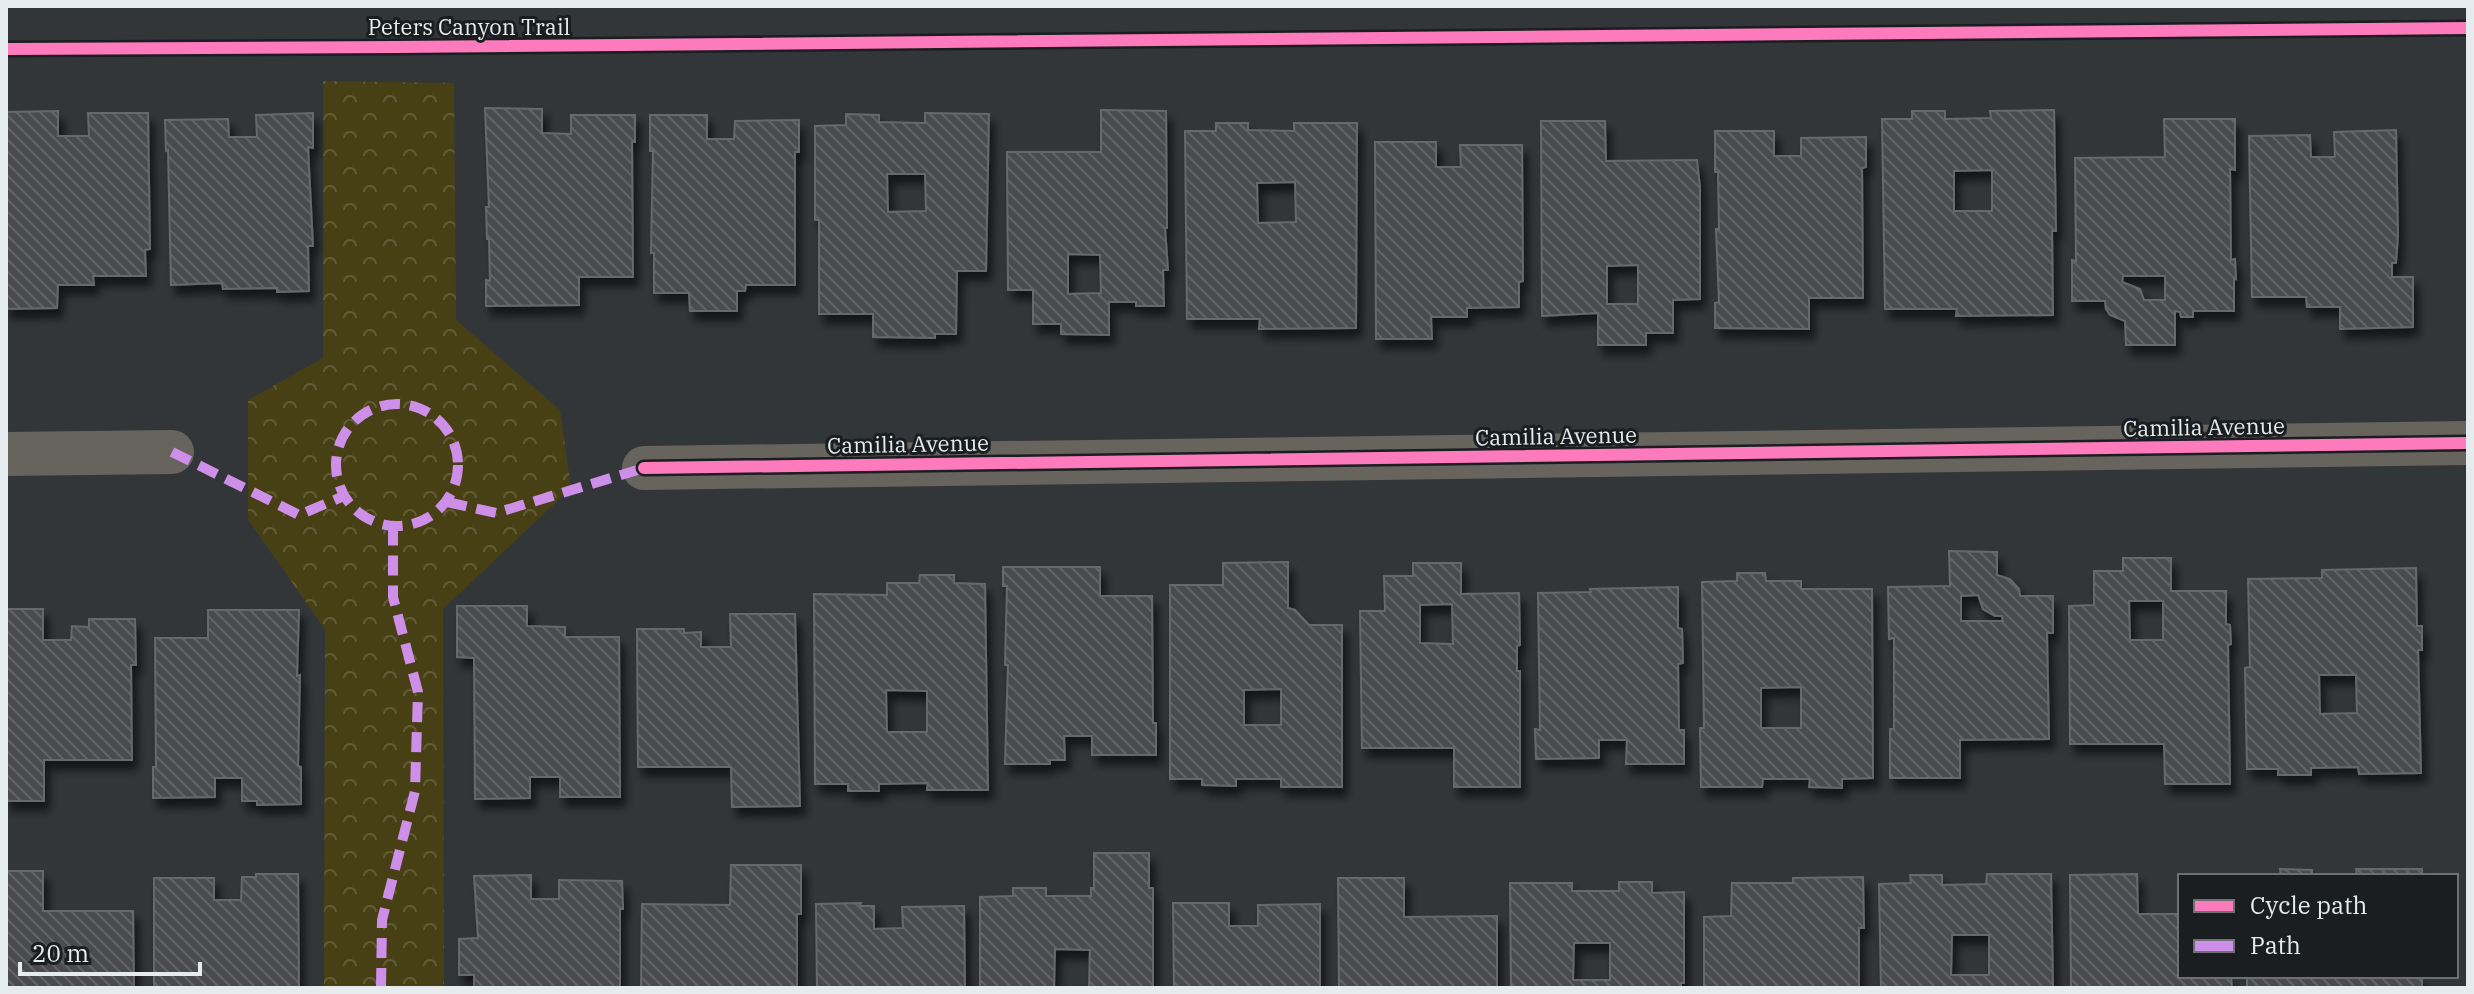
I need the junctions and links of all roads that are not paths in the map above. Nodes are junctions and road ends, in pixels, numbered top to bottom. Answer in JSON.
{"nodes":[{"id":1,"x":2468,"y":443,"type":"edge"},
{"id":2,"x":172,"y":452,"type":"dead end"},
{"id":3,"x":6,"y":454,"type":"edge"},
{"id":4,"x":644,"y":468,"type":"dead end"}],
"edges":[{"from":1,"to":4,"type":"street","name":"Camilia Avenue"},
{"from":2,"to":3,"type":"street"}]}
